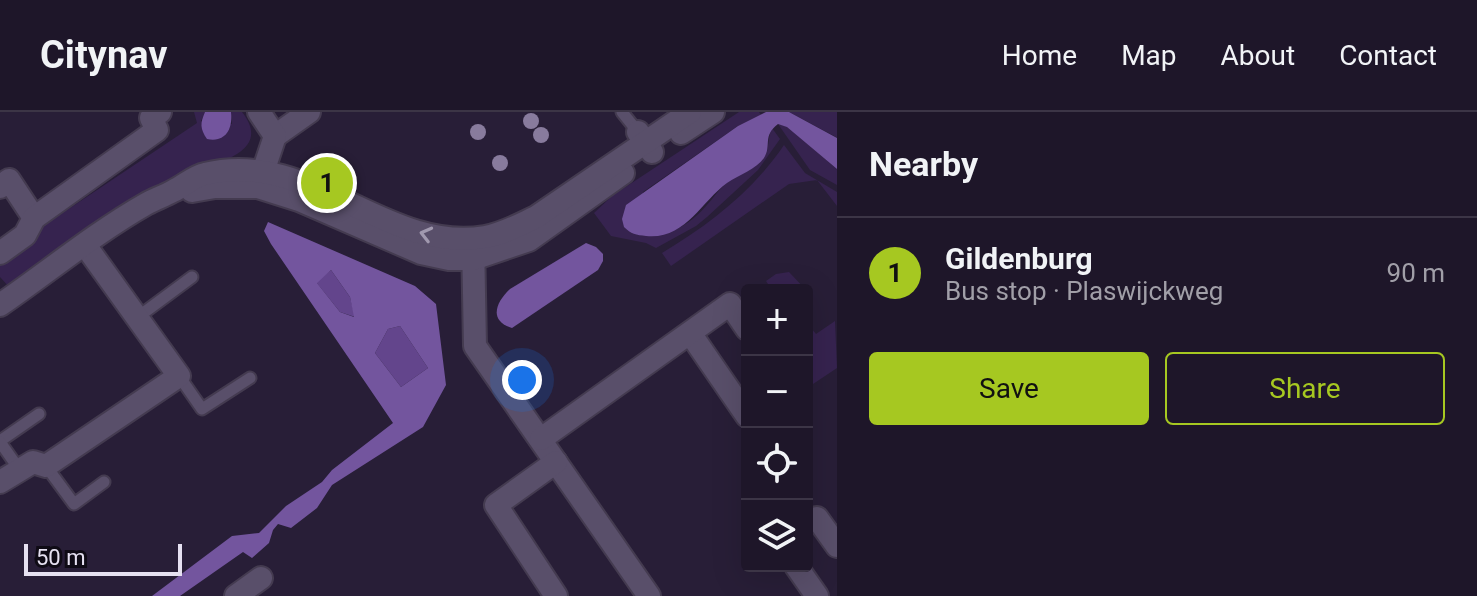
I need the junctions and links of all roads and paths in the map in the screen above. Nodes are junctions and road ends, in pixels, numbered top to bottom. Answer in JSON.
{"nodes":[{"id":1,"x":160,"y":112,"type":"edge"},
{"id":2,"x":259,"y":112,"type":"edge"},
{"id":3,"x":276,"y":112,"type":"edge"},
{"id":4,"x":309,"y":112,"type":"edge"},
{"id":5,"x":622,"y":112,"type":"edge"},
{"id":6,"x":690,"y":112,"type":"edge"},
{"id":7,"x":713,"y":112,"type":"edge"},
{"id":8,"x":275,"y":136,"type":"junction"},
{"id":9,"x":645,"y":142,"type":"junction"},
{"id":10,"x":261,"y":178,"type":"junction"},
{"id":11,"x":0,"y":187,"type":"edge"},
{"id":12,"x":34,"y":218,"type":"junction"},
{"id":13,"x":85,"y":245,"type":"junction"},
{"id":14,"x":473,"y":249,"type":"junction"},
{"id":15,"x":0,"y":253,"type":"edge"},
{"id":16,"x":192,"y":277,"type":"dead end"},
{"id":17,"x":0,"y":304,"type":"edge"},
{"id":18,"x":138,"y":317,"type":"junction"},
{"id":19,"x":741,"y":320,"type":"edge"},
{"id":20,"x":690,"y":333,"type":"junction"},
{"id":21,"x":179,"y":376,"type":"junction"},
{"id":22,"x":250,"y":378,"type":"dead end"},
{"id":23,"x":741,"y":407,"type":"edge"},
{"id":24,"x":39,"y":414,"type":"dead end"},
{"id":25,"x":541,"y":439,"type":"junction"},
{"id":26,"x":0,"y":441,"type":"edge"},
{"id":27,"x":556,"y":462,"type":"junction"},
{"id":28,"x":46,"y":466,"type":"junction"},
{"id":29,"x":19,"y":469,"type":"junction"},
{"id":30,"x":0,"y":482,"type":"edge"},
{"id":31,"x":104,"y":482,"type":"dead end"},
{"id":32,"x":817,"y":518,"type":"dead end"},
{"id":33,"x":837,"y":546,"type":"edge"},
{"id":34,"x":800,"y":572,"type":"edge"},
{"id":35,"x":261,"y":578,"type":"dead end"},
{"id":36,"x":837,"y":588,"type":"edge"},
{"id":37,"x":236,"y":596,"type":"edge"},
{"id":38,"x":556,"y":596,"type":"edge"},
{"id":39,"x":649,"y":596,"type":"edge"},
{"id":40,"x":817,"y":596,"type":"edge"},
{"id":41,"x":826,"y":596,"type":"edge"}],
"edges":[{"from":1,"to":12,"type":"street"},
{"from":2,"to":8,"type":"street"},
{"from":3,"to":8,"type":"lane"},
{"from":4,"to":8,"type":"street"},
{"from":5,"to":9,"type":"lane"},
{"from":6,"to":9,"type":"street"},
{"from":7,"to":9,"type":"street"},
{"from":8,"to":10,"type":"street"},
{"from":9,"to":14,"type":"street"},
{"from":10,"to":13,"type":"street"},
{"from":10,"to":14,"type":"street"},
{"from":11,"to":12,"type":"street"},
{"from":12,"to":15,"type":"street"},
{"from":13,"to":17,"type":"street"},
{"from":13,"to":18,"type":"street"},
{"from":14,"to":25,"type":"street"},
{"from":16,"to":18,"type":"lane"},
{"from":18,"to":21,"type":"street"},
{"from":19,"to":20,"type":"street"},
{"from":20,"to":23,"type":"street"},
{"from":20,"to":25,"type":"street"},
{"from":21,"to":22,"type":"lane"},
{"from":21,"to":28,"type":"street"},
{"from":24,"to":26,"type":"lane"},
{"from":25,"to":27,"type":"street"},
{"from":26,"to":29,"type":"lane"},
{"from":27,"to":38,"type":"street"},
{"from":27,"to":39,"type":"street"},
{"from":28,"to":29,"type":"street"},
{"from":28,"to":31,"type":"lane"},
{"from":29,"to":30,"type":"street"},
{"from":32,"to":33,"type":"street"},
{"from":34,"to":40,"type":"street"},
{"from":35,"to":37,"type":"street"},
{"from":36,"to":41,"type":"street"}]}
